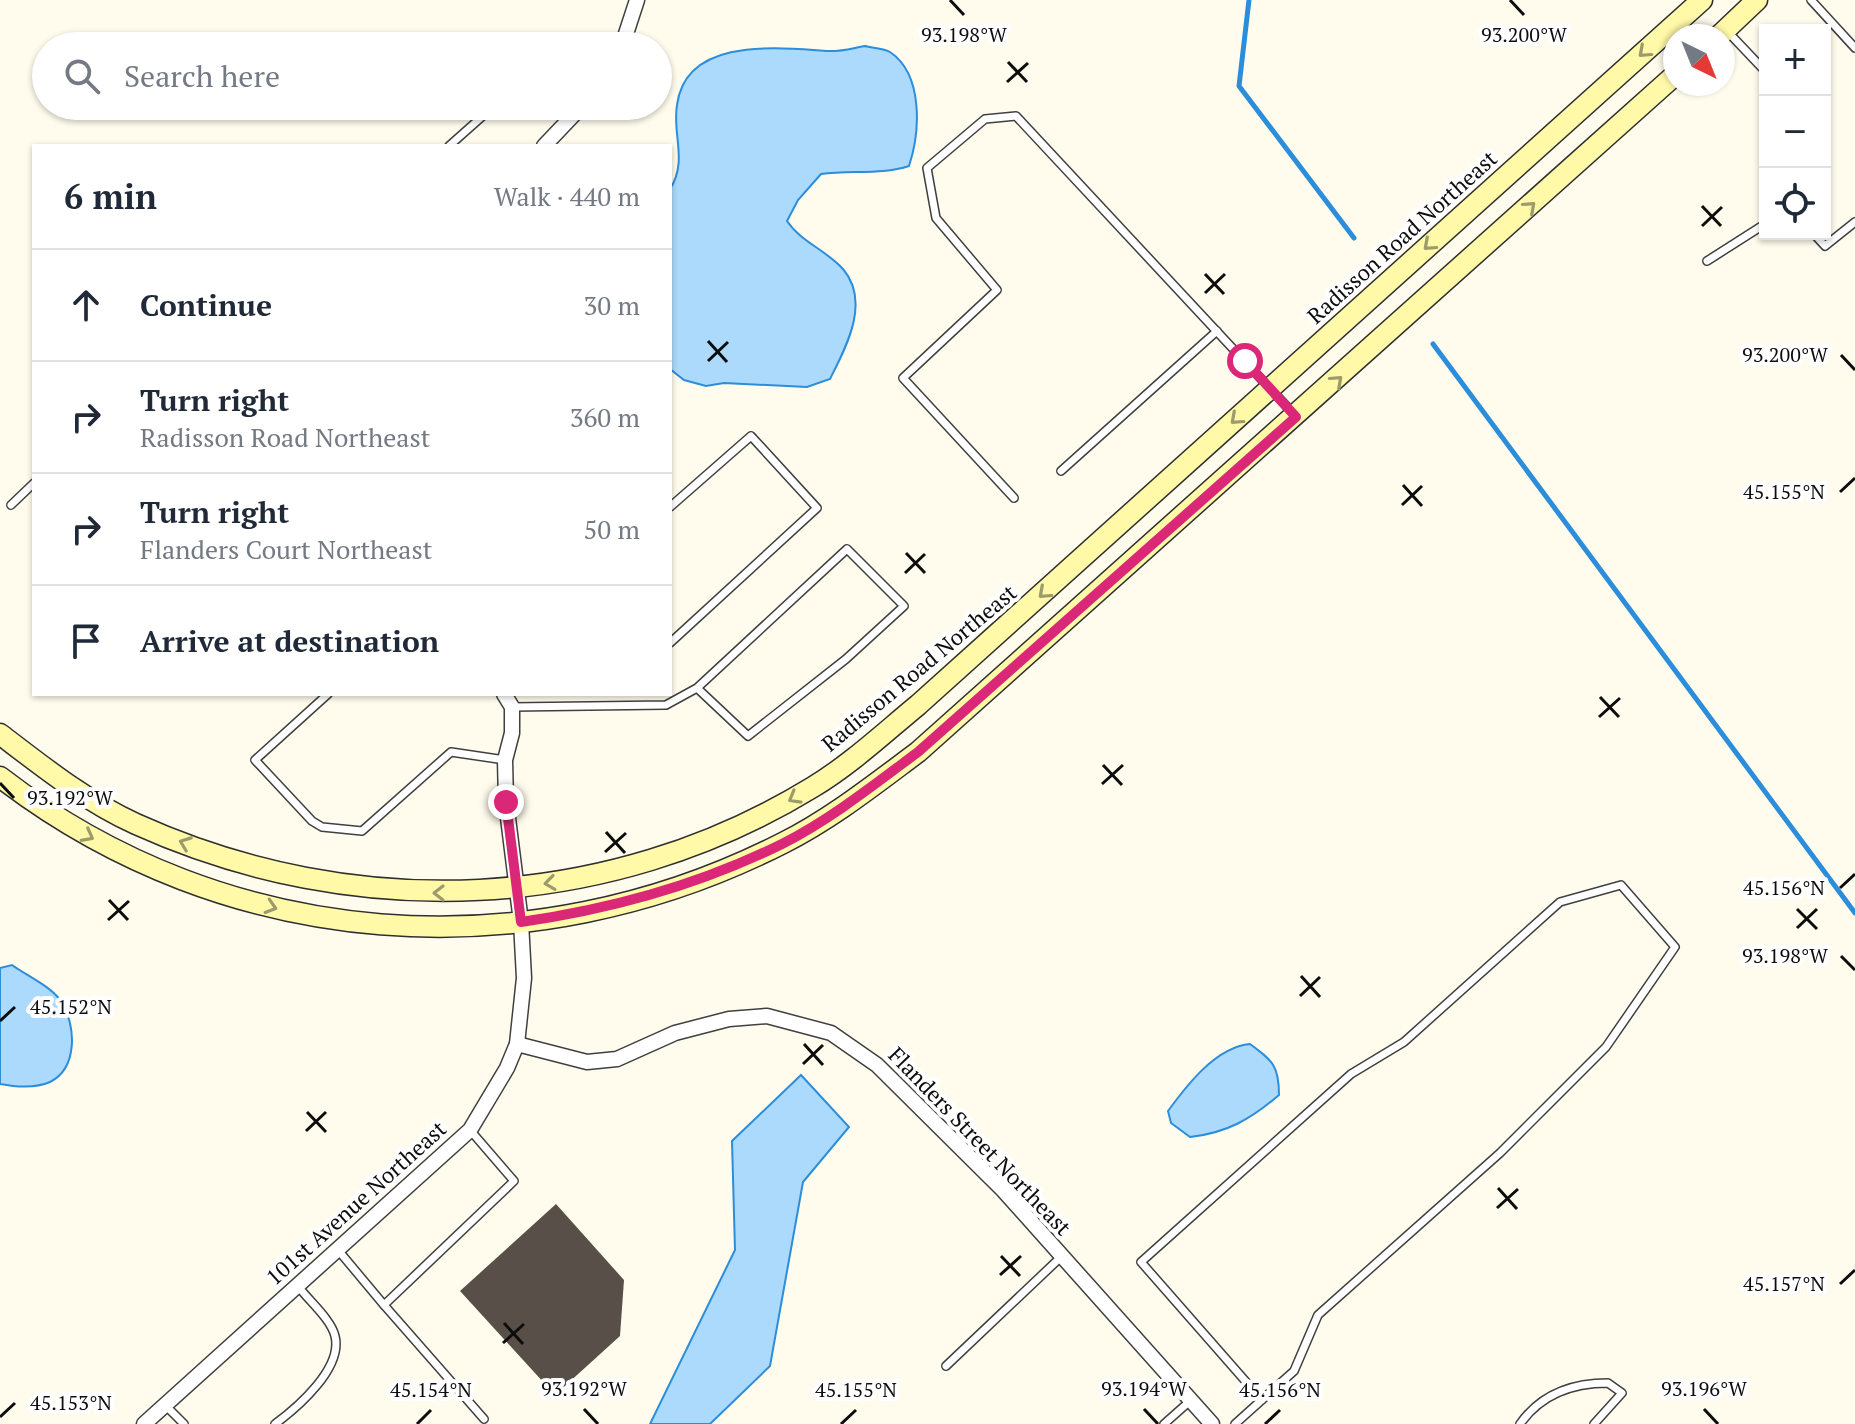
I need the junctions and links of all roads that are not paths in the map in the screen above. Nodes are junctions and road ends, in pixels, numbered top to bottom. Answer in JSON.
{"nodes":[{"id":1,"x":637,"y":0,"type":"edge"},
{"id":2,"x":1702,"y":0,"type":"edge"},
{"id":3,"x":1757,"y":0,"type":"edge"},
{"id":4,"x":1811,"y":0,"type":"edge"},
{"id":5,"x":1732,"y":24,"type":"edge"},
{"id":6,"x":627,"y":32,"type":"edge"},
{"id":7,"x":1735,"y":44,"type":"edge"},
{"id":8,"x":1855,"y":48,"type":"edge"},
{"id":9,"x":1759,"y":66,"type":"edge"},
{"id":10,"x":1663,"y":86,"type":"edge"},
{"id":11,"x":478,"y":120,"type":"edge"},
{"id":12,"x":569,"y":120,"type":"edge"},
{"id":13,"x":451,"y":144,"type":"edge"},
{"id":14,"x":546,"y":144,"type":"edge"},
{"id":15,"x":1855,"y":222,"type":"edge"},
{"id":16,"x":1759,"y":228,"type":"edge"},
{"id":17,"x":1820,"y":240,"type":"edge"},
{"id":18,"x":1707,"y":261,"type":"dead end"},
{"id":19,"x":1217,"y":331,"type":"junction"},
{"id":20,"x":1270,"y":388,"type":"junction"},
{"id":21,"x":1296,"y":417,"type":"junction"},
{"id":22,"x":1061,"y":471,"type":"dead end"},
{"id":23,"x":32,"y":485,"type":"edge"},
{"id":24,"x":1014,"y":498,"type":"dead end"},
{"id":25,"x":11,"y":505,"type":"dead end"},
{"id":26,"x":672,"y":505,"type":"edge"},
{"id":27,"x":672,"y":641,"type":"edge"},
{"id":28,"x":697,"y":688,"type":"junction"},
{"id":29,"x":326,"y":696,"type":"edge"},
{"id":30,"x":613,"y":696,"type":"edge"},
{"id":31,"x":508,"y":700,"type":"edge"},
{"id":32,"x":605,"y":703,"type":"junction"},
{"id":33,"x":0,"y":734,"type":"edge"},
{"id":34,"x":505,"y":760,"type":"junction"},
{"id":35,"x":0,"y":777,"type":"edge"},
{"id":36,"x":517,"y":888,"type":"junction"},
{"id":37,"x":521,"y":922,"type":"junction"},
{"id":38,"x":517,"y":1044,"type":"junction"},
{"id":39,"x":470,"y":1130,"type":"junction"},
{"id":40,"x":338,"y":1250,"type":"junction"},
{"id":41,"x":1062,"y":1256,"type":"junction"},
{"id":42,"x":298,"y":1286,"type":"junction"},
{"id":43,"x":384,"y":1305,"type":"junction"},
{"id":44,"x":946,"y":1366,"type":"dead end"},
{"id":45,"x":1262,"y":1400,"type":"junction"},
{"id":46,"x":1190,"y":1401,"type":"junction"},
{"id":47,"x":165,"y":1405,"type":"junction"},
{"id":48,"x":484,"y":1419,"type":"dead end"},
{"id":49,"x":144,"y":1424,"type":"edge"},
{"id":50,"x":184,"y":1424,"type":"edge"},
{"id":51,"x":275,"y":1424,"type":"edge"},
{"id":52,"x":1164,"y":1424,"type":"edge"},
{"id":53,"x":1212,"y":1424,"type":"edge"},
{"id":54,"x":1235,"y":1424,"type":"edge"},
{"id":55,"x":1520,"y":1424,"type":"edge"},
{"id":56,"x":1594,"y":1424,"type":"edge"}],
"edges":[{"from":1,"to":6,"type":"street"},
{"from":2,"to":20,"type":"main road","name":"Radisson Road Northeast","one_way":true},
{"from":3,"to":5,"type":"main road"},
{"from":4,"to":8,"type":"lane"},
{"from":7,"to":9,"type":"lane"},
{"from":21,"to":10,"type":"main road","one_way":true},
{"from":11,"to":13,"type":"lane"},
{"from":12,"to":14,"type":"street"},
{"from":15,"to":17,"type":"lane"},
{"from":16,"to":18,"type":"lane"},
{"from":19,"to":20,"type":"lane"},
{"from":19,"to":22,"type":"lane"},
{"from":19,"to":24,"type":"lane"},
{"from":20,"to":21,"type":"lane"},
{"from":20,"to":36,"type":"main road","name":"Radisson Road Northeast","one_way":true},
{"from":21,"to":37,"type":"main road"},
{"from":23,"to":25,"type":"lane"},
{"from":26,"to":27,"type":"lane"},
{"from":28,"to":28,"type":"lane"},
{"from":28,"to":32,"type":"lane"},
{"from":29,"to":34,"type":"lane"},
{"from":30,"to":32,"type":"lane"},
{"from":31,"to":32,"type":"lane"},
{"from":31,"to":34,"type":"street","name":"101st Avenue Northeast"},
{"from":36,"to":33,"type":"main road","name":"Radisson Road Northeast","one_way":true},
{"from":34,"to":36,"type":"street","name":"101st Avenue Northeast"},
{"from":35,"to":37,"type":"main road","one_way":true},
{"from":36,"to":37,"type":"street","name":"101st Avenue Northeast"},
{"from":37,"to":38,"type":"street","name":"101st Avenue Northeast"},
{"from":38,"to":39,"type":"street","name":"101st Avenue Northeast"},
{"from":38,"to":41,"type":"street","name":"Flanders Street Northeast"},
{"from":39,"to":40,"type":"street","name":"101st Avenue Northeast"},
{"from":39,"to":43,"type":"lane"},
{"from":40,"to":42,"type":"street","name":"101st Avenue Northeast"},
{"from":40,"to":43,"type":"lane"},
{"from":41,"to":44,"type":"lane"},
{"from":41,"to":46,"type":"street","name":"Flanders Street Northeast"},
{"from":42,"to":47,"type":"street","name":"101st Avenue Northeast"},
{"from":42,"to":51,"type":"lane"},
{"from":43,"to":48,"type":"lane"},
{"from":45,"to":45,"type":"lane"},
{"from":45,"to":54,"type":"lane"},
{"from":46,"to":52,"type":"lane"},
{"from":46,"to":53,"type":"street","name":"Flanders Street Northeast"},
{"from":47,"to":49,"type":"street","name":"101st Avenue Northeast"},
{"from":47,"to":50,"type":"lane"},
{"from":55,"to":56,"type":"lane"}]}
